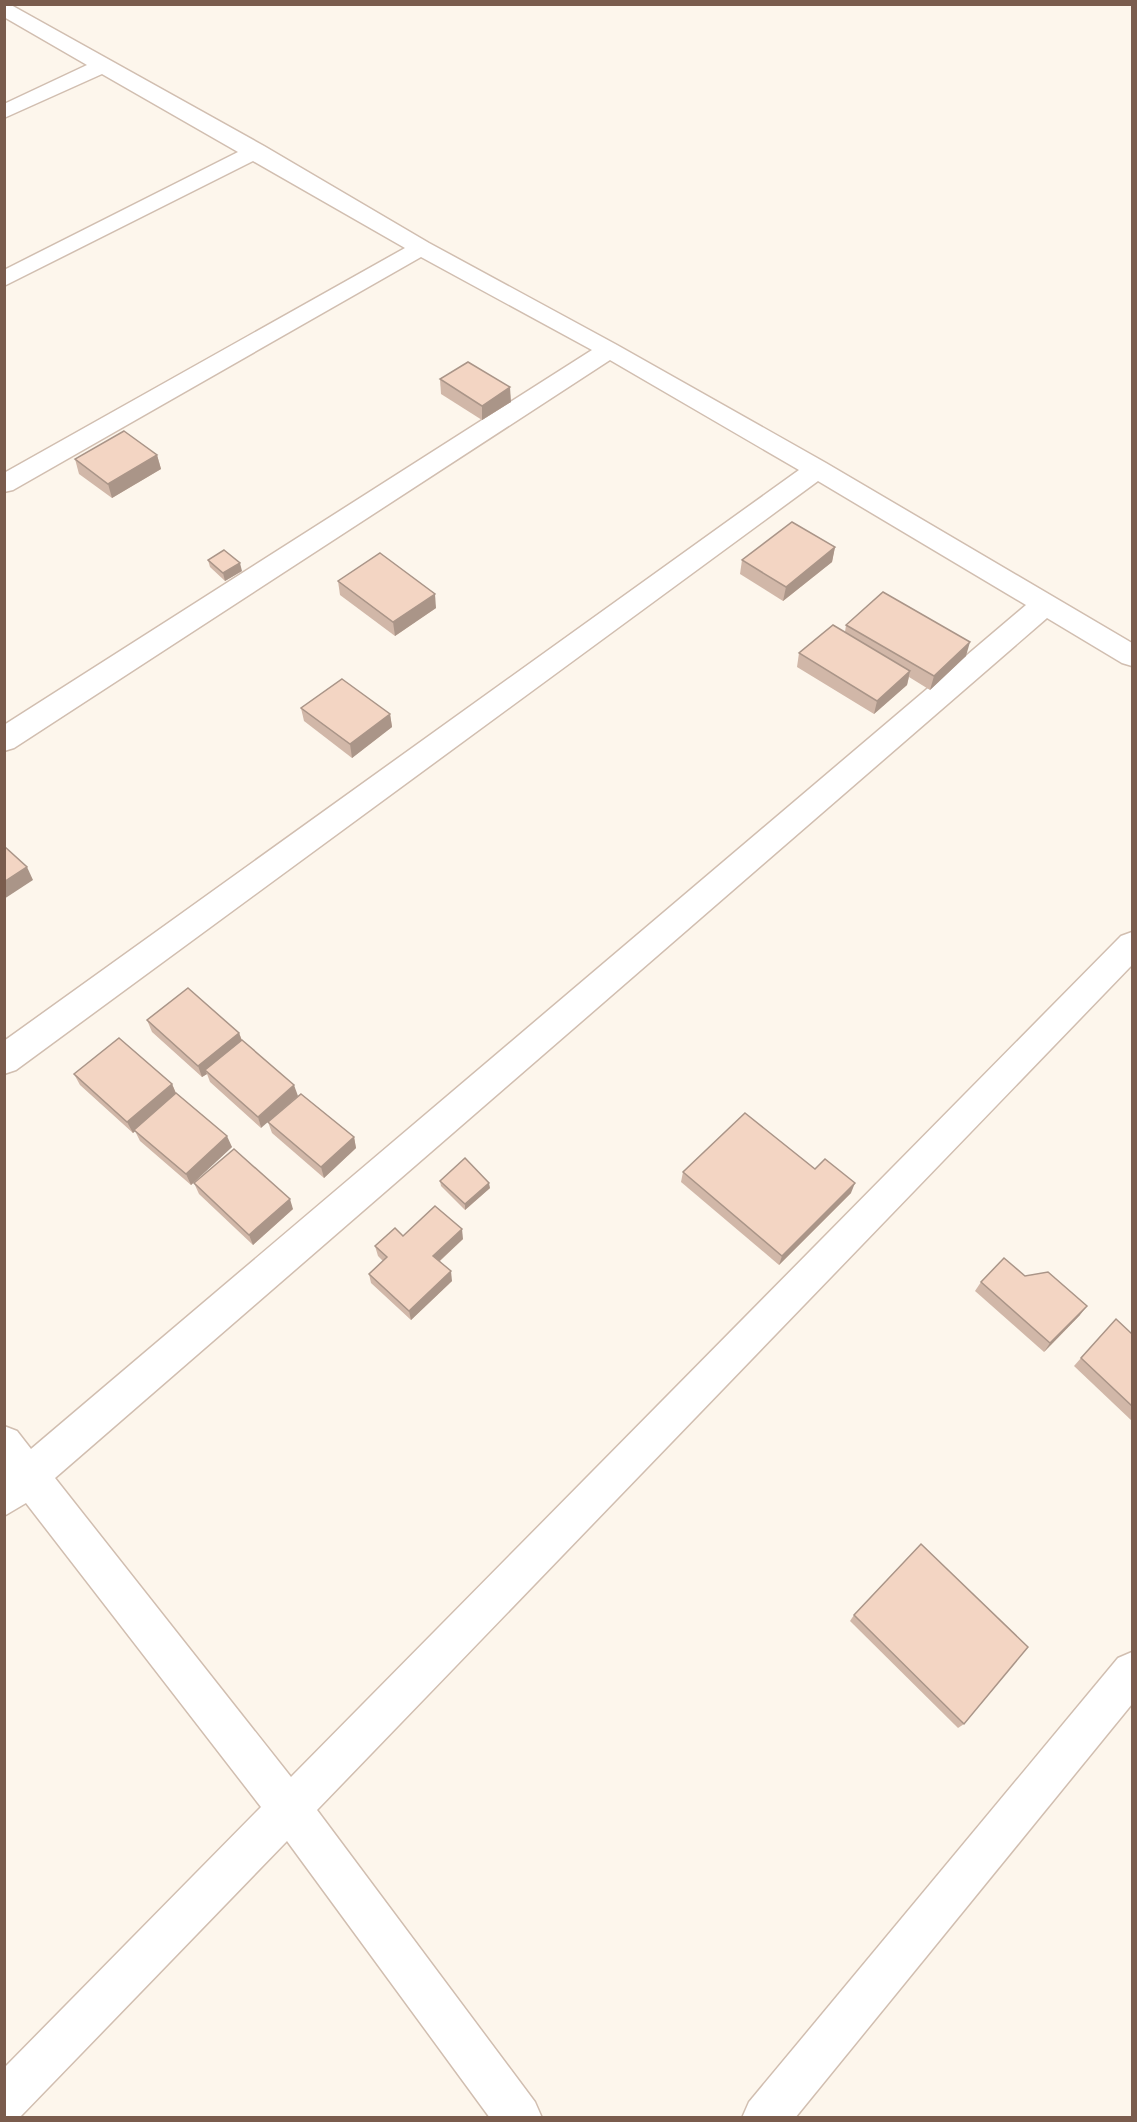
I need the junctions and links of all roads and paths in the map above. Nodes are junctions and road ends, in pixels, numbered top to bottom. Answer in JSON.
{"nodes":[{"id":1,"x":4,"y":9,"type":"edge"},
{"id":2,"x":104,"y":65,"type":"junction"},
{"id":3,"x":4,"y":112,"type":"edge"},
{"id":4,"x":256,"y":151,"type":"junction"},
{"id":5,"x":421,"y":248,"type":"junction"},
{"id":6,"x":4,"y":279,"type":"edge"},
{"id":7,"x":609,"y":350,"type":"junction"},
{"id":8,"x":818,"y":469,"type":"junction"},
{"id":9,"x":4,"y":484,"type":"edge"},
{"id":10,"x":1044,"y":605,"type":"junction"},
{"id":11,"x":1132,"y":656,"type":"edge"},
{"id":12,"x":4,"y":740,"type":"edge"},
{"id":13,"x":1132,"y":945,"type":"edge"},
{"id":14,"x":4,"y":1060,"type":"edge"},
{"id":15,"x":4,"y":1444,"type":"edge"},
{"id":16,"x":17,"y":1487,"type":"edge"},
{"id":17,"x":1132,"y":1672,"type":"edge"},
{"id":18,"x":288,"y":1807,"type":"junction"},
{"id":19,"x":4,"y":2100,"type":"edge"},
{"id":20,"x":519,"y":2118,"type":"edge"},
{"id":21,"x":765,"y":2118,"type":"edge"}],
"edges":[{"from":1,"to":2,"type":"street"},
{"from":2,"to":3,"type":"street"},
{"from":2,"to":4,"type":"street"},
{"from":4,"to":5,"type":"street"},
{"from":4,"to":6,"type":"street"},
{"from":5,"to":7,"type":"street"},
{"from":5,"to":9,"type":"street"},
{"from":7,"to":8,"type":"street"},
{"from":7,"to":12,"type":"street"},
{"from":8,"to":10,"type":"street"},
{"from":8,"to":14,"type":"street"},
{"from":10,"to":11,"type":"street"},
{"from":10,"to":16,"type":"street"},
{"from":13,"to":18,"type":"street"},
{"from":15,"to":16,"type":"street"},
{"from":16,"to":18,"type":"street"},
{"from":17,"to":21,"type":"street"},
{"from":18,"to":19,"type":"street"},
{"from":18,"to":20,"type":"street"}]}
